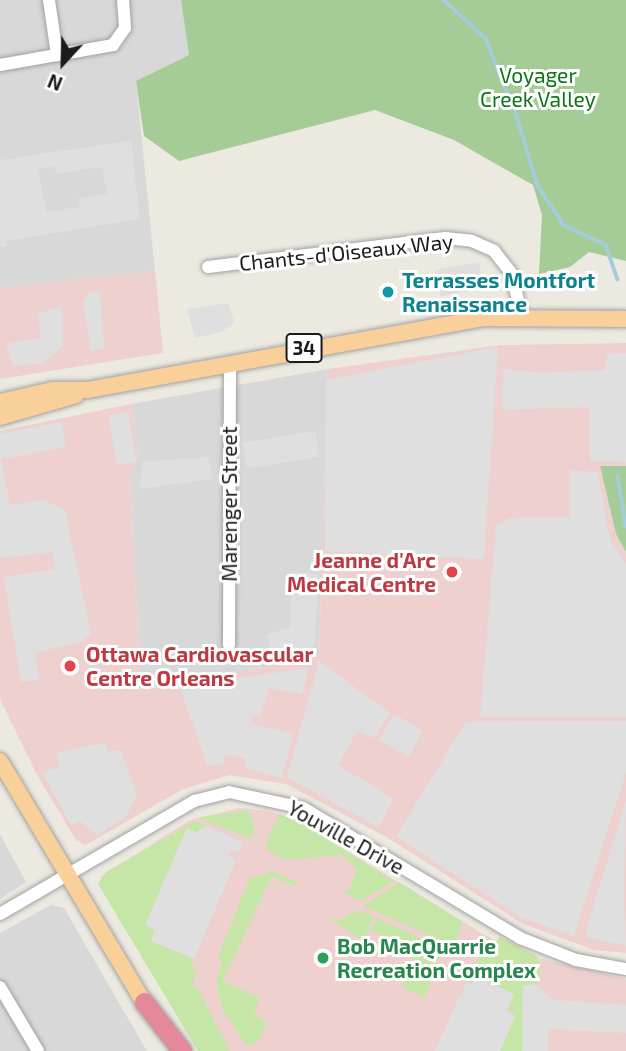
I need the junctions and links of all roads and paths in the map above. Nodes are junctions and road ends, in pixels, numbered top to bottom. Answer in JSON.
{"nodes":[{"id":1,"x":48,"y":0,"type":"edge"},
{"id":2,"x":123,"y":0,"type":"edge"},
{"id":3,"x":57,"y":55,"type":"junction"},
{"id":4,"x":0,"y":65,"type":"edge"},
{"id":5,"x":208,"y":267,"type":"dead end"},
{"id":6,"x":522,"y":315,"type":"junction"},
{"id":7,"x":626,"y":319,"type":"edge"},
{"id":8,"x":230,"y":363,"type":"junction"},
{"id":9,"x":88,"y":390,"type":"junction"},
{"id":10,"x":39,"y":392,"type":"junction"},
{"id":11,"x":0,"y":393,"type":"edge"},
{"id":12,"x":0,"y":401,"type":"edge"},
{"id":13,"x":0,"y":417,"type":"edge"},
{"id":14,"x":229,"y":645,"type":"dead end"},
{"id":15,"x":0,"y":761,"type":"edge"},
{"id":16,"x":66,"y":875,"type":"junction"},
{"id":17,"x":0,"y":914,"type":"edge"},
{"id":18,"x":626,"y":969,"type":"edge"},
{"id":19,"x":0,"y":987,"type":"edge"},
{"id":20,"x":144,"y":1002,"type":"junction"},
{"id":21,"x":38,"y":1051,"type":"edge"},
{"id":22,"x":171,"y":1051,"type":"edge"},
{"id":23,"x":182,"y":1051,"type":"edge"}],
"edges":[{"from":1,"to":3,"type":"street"},
{"from":2,"to":3,"type":"street"},
{"from":3,"to":4,"type":"street"},
{"from":5,"to":6,"type":"street","name":"Chants-d'Oiseaux Way"},
{"from":6,"to":7,"type":"main road","number":"34"},
{"from":6,"to":8,"type":"main road","number":"34"},
{"from":8,"to":9,"type":"main road","number":"34"},
{"from":8,"to":14,"type":"street","name":"Marenger Street"},
{"from":9,"to":10,"type":"main road","number":"34"},
{"from":9,"to":13,"type":"main road","number":"34"},
{"from":10,"to":11,"type":"main road"},
{"from":10,"to":12,"type":"main road","number":"34"},
{"from":15,"to":16,"type":"main road"},
{"from":16,"to":17,"type":"street","name":"Youville Drive"},
{"from":16,"to":18,"type":"street","name":"Youville Drive"},
{"from":16,"to":20,"type":"main road"},
{"from":19,"to":21,"type":"street"},
{"from":20,"to":22,"type":"main road"},
{"from":20,"to":23,"type":"highway"}]}
